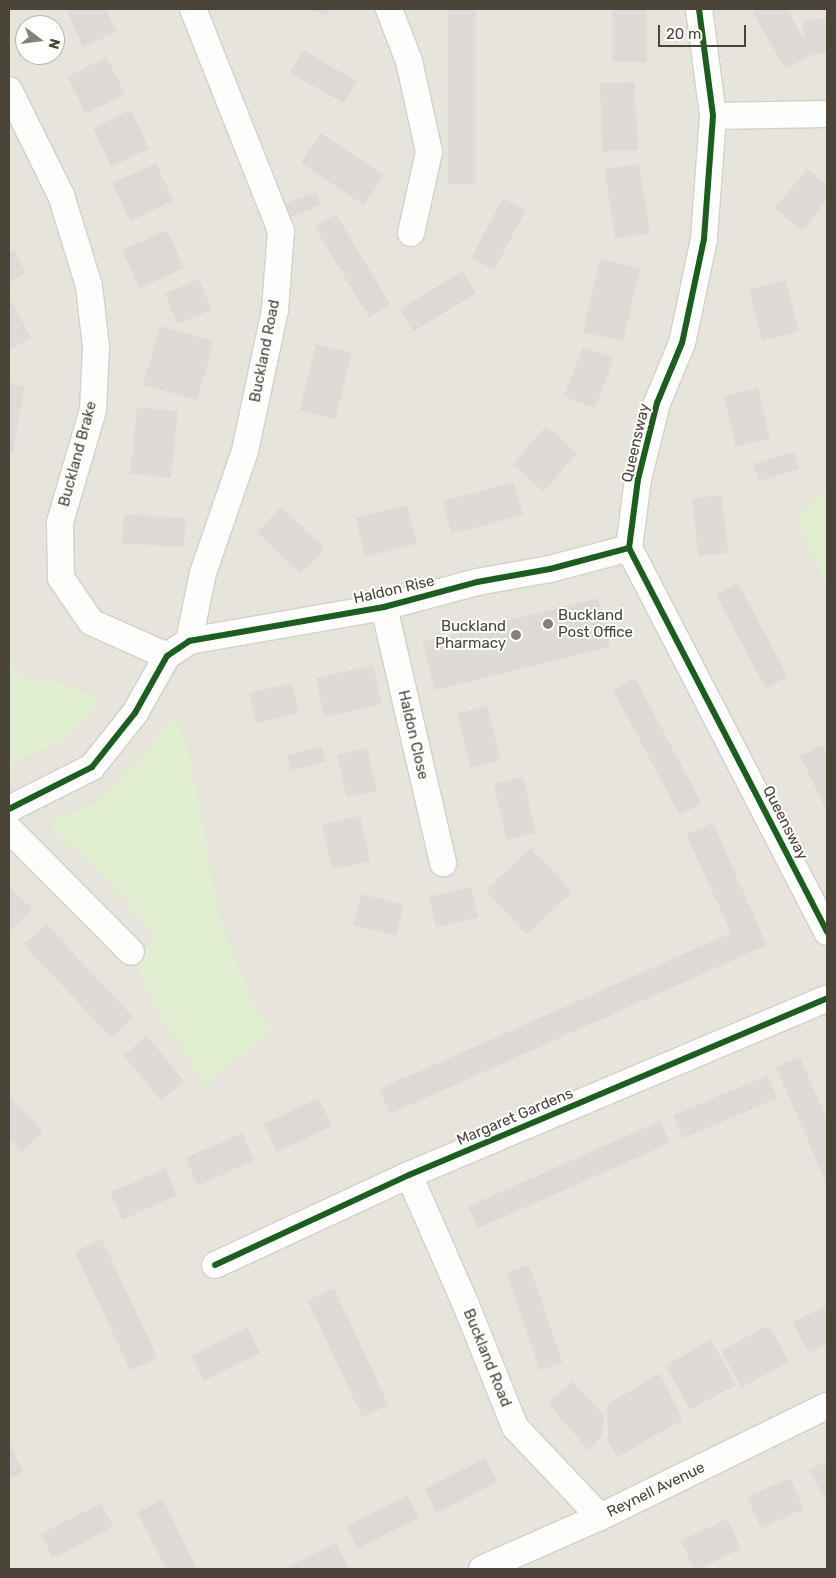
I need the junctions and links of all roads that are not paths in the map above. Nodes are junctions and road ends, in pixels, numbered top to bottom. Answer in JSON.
{"nodes":[{"id":1,"x":193,"y":9,"type":"edge"},
{"id":2,"x":389,"y":9,"type":"edge"},
{"id":3,"x":699,"y":9,"type":"edge"},
{"id":4,"x":9,"y":90,"type":"edge"},
{"id":5,"x":827,"y":114,"type":"edge"},
{"id":6,"x":713,"y":116,"type":"junction"},
{"id":7,"x":411,"y":233,"type":"dead end"},
{"id":8,"x":629,"y":548,"type":"junction"},
{"id":9,"x":384,"y":608,"type":"junction"},
{"id":10,"x":189,"y":641,"type":"junction"},
{"id":11,"x":167,"y":656,"type":"junction"},
{"id":12,"x":9,"y":809,"type":"edge"},
{"id":13,"x":9,"y":829,"type":"edge"},
{"id":14,"x":443,"y":863,"type":"dead end"},
{"id":15,"x":827,"y":932,"type":"edge"},
{"id":16,"x":131,"y":952,"type":"dead end"},
{"id":17,"x":827,"y":998,"type":"edge"},
{"id":18,"x":409,"y":1176,"type":"junction"},
{"id":19,"x":215,"y":1265,"type":"dead end"},
{"id":20,"x":827,"y":1406,"type":"edge"},
{"id":21,"x":600,"y":1517,"type":"junction"},
{"id":22,"x":482,"y":1569,"type":"edge"}],
"edges":[{"from":1,"to":10,"type":"street","name":"Buckland Road"},
{"from":2,"to":7,"type":"street"},
{"from":3,"to":6,"type":"street","name":"Queensway"},
{"from":4,"to":11,"type":"street","name":"Buckland Brake"},
{"from":5,"to":6,"type":"street"},
{"from":6,"to":8,"type":"street","name":"Queensway"},
{"from":8,"to":9,"type":"street","name":"Haldon Rise"},
{"from":8,"to":15,"type":"street","name":"Queensway"},
{"from":9,"to":10,"type":"street","name":"Haldon Rise"},
{"from":9,"to":14,"type":"street","name":"Haldon Close"},
{"from":10,"to":11,"type":"street","name":"Haldon Rise"},
{"from":11,"to":12,"type":"street"},
{"from":13,"to":16,"type":"street"},
{"from":17,"to":18,"type":"street","name":"Margaret Gardens"},
{"from":18,"to":19,"type":"street","name":"Margaret Gardens"},
{"from":18,"to":21,"type":"street","name":"Buckland Road"},
{"from":20,"to":21,"type":"street","name":"Reynell Avenue"},
{"from":21,"to":22,"type":"street","name":"Reynell Avenue"}]}
